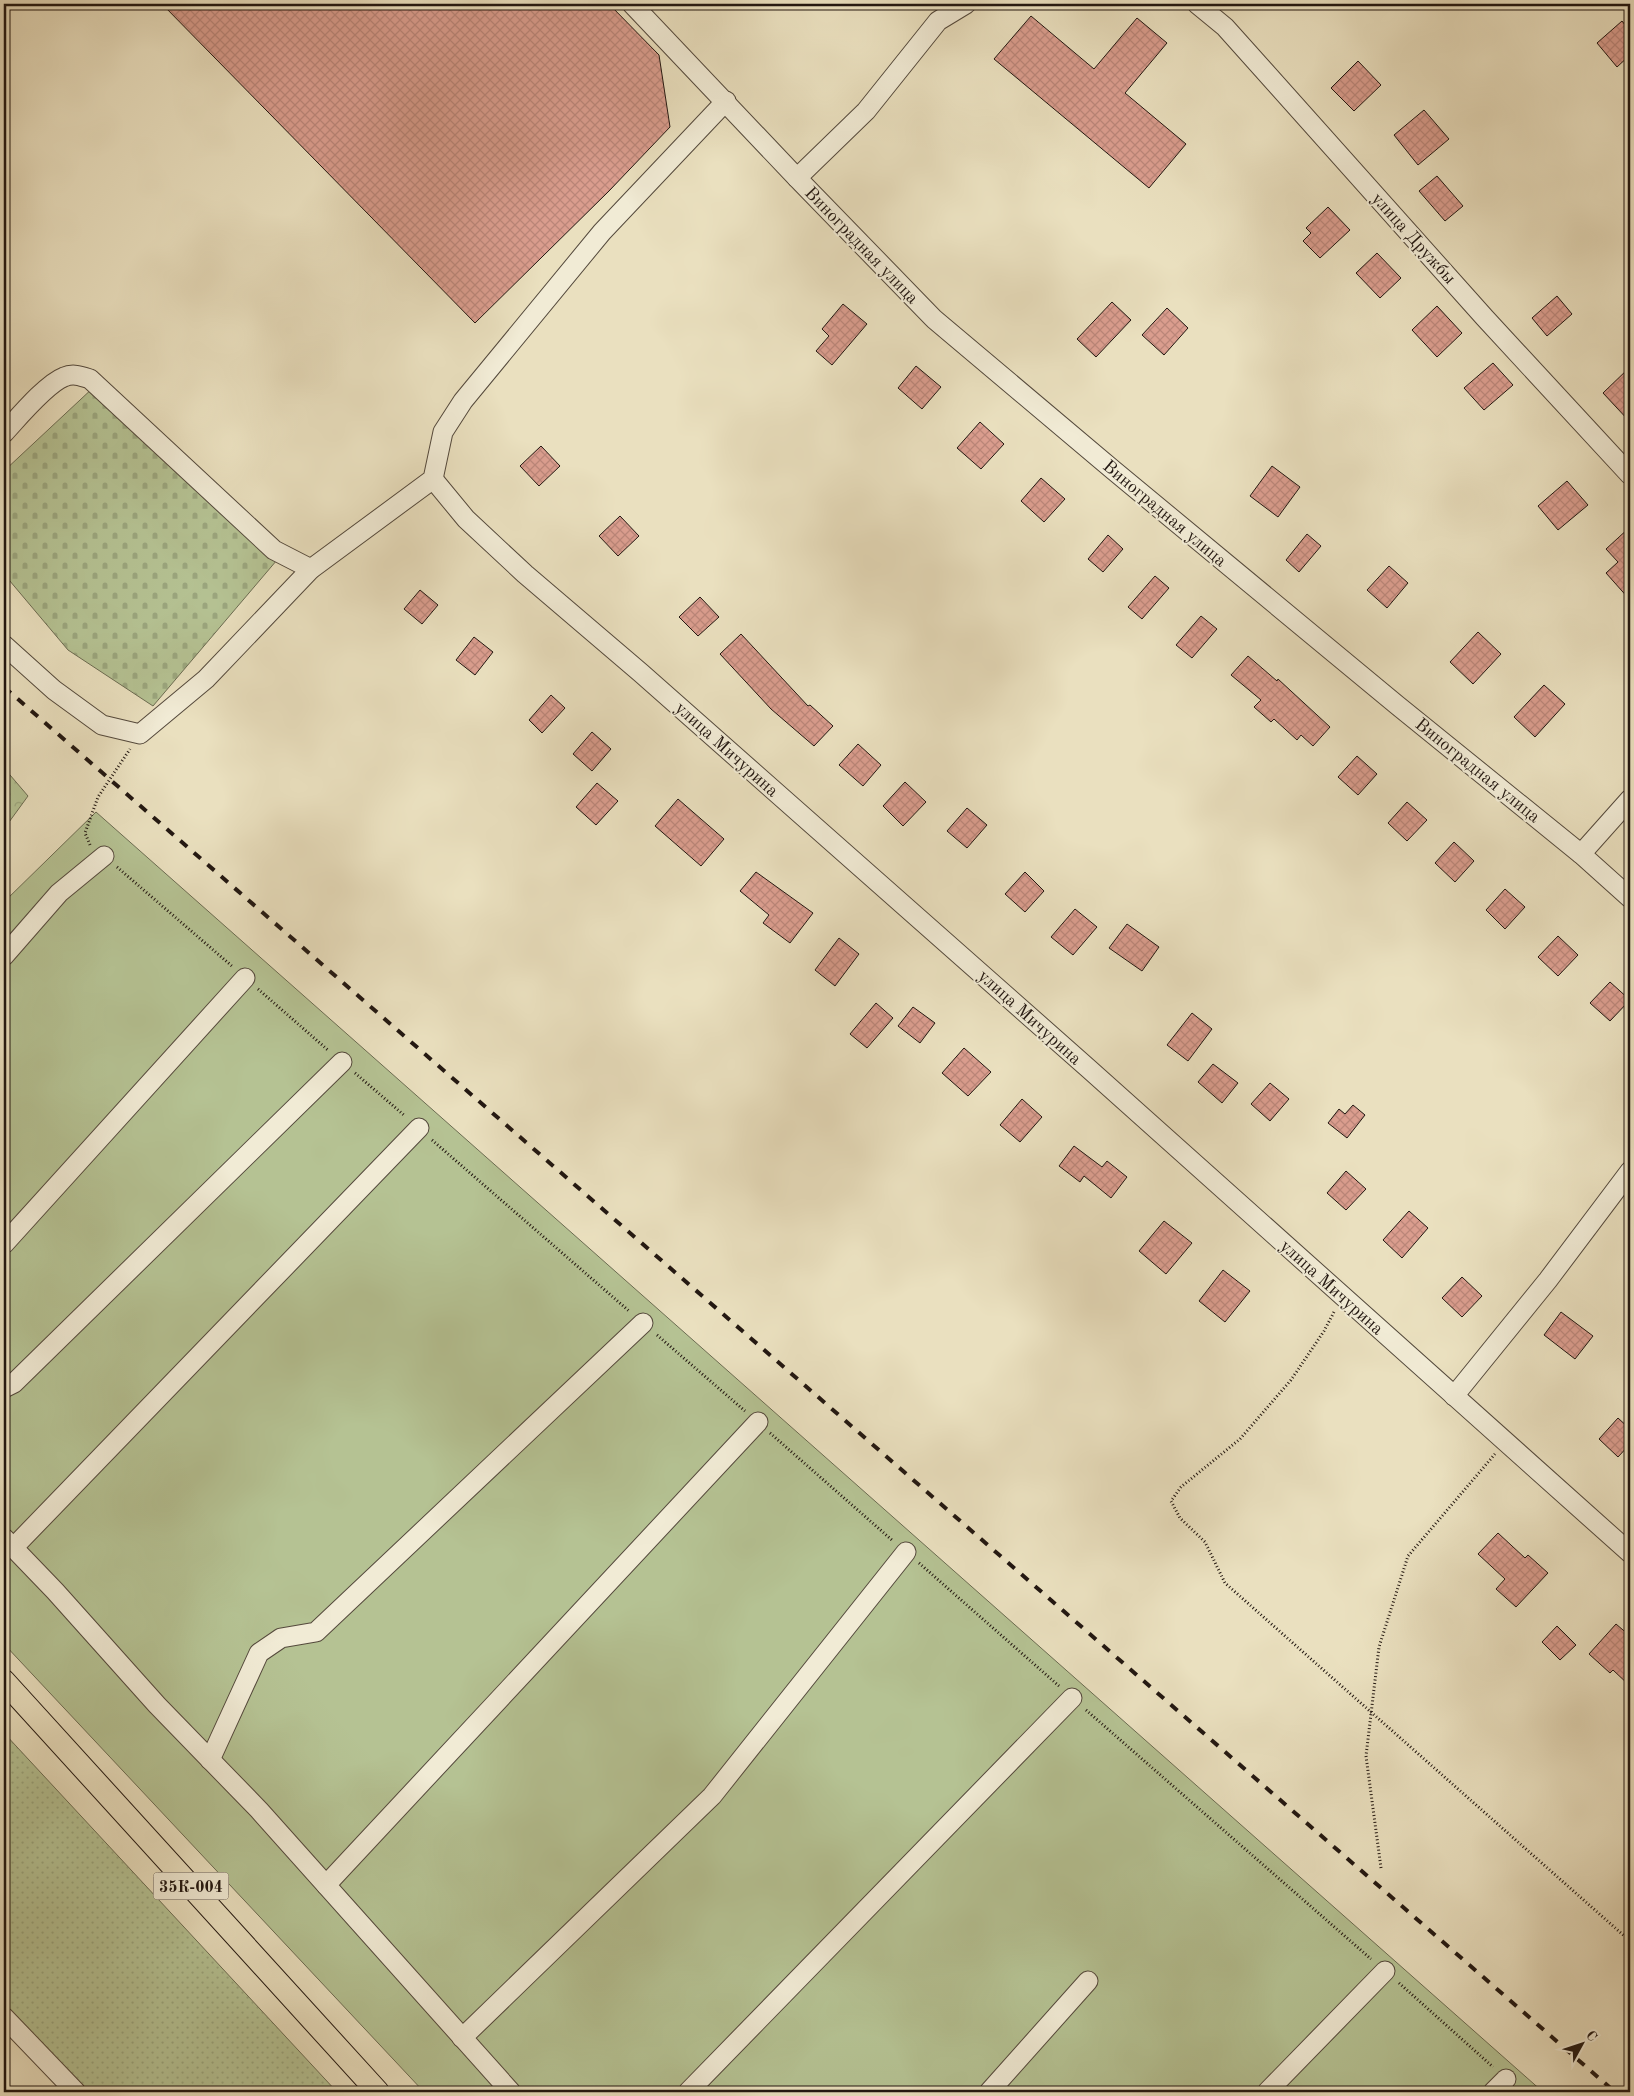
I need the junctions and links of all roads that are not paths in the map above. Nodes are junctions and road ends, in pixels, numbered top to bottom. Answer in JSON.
{"nodes":[{"id":1,"x":632,"y":4,"type":"edge"},
{"id":2,"x":966,"y":4,"type":"edge"},
{"id":3,"x":1197,"y":4,"type":"edge"},
{"id":4,"x":726,"y":101,"type":"junction"},
{"id":5,"x":797,"y":178,"type":"junction"},
{"id":6,"x":4,"y":433,"type":"edge"},
{"id":7,"x":1630,"y":475,"type":"edge"},
{"id":8,"x":433,"y":479,"type":"junction"},
{"id":9,"x":311,"y":569,"type":"junction"},
{"id":10,"x":4,"y":645,"type":"edge"},
{"id":11,"x":1630,"y":799,"type":"edge"},
{"id":12,"x":1581,"y":854,"type":"junction"},
{"id":13,"x":104,"y":856,"type":"road end"},
{"id":14,"x":1630,"y":898,"type":"edge"},
{"id":15,"x":4,"y":956,"type":"edge"},
{"id":16,"x":245,"y":978,"type":"road end"},
{"id":17,"x":342,"y":1062,"type":"road end"},
{"id":18,"x":419,"y":1128,"type":"road end"},
{"id":19,"x":1630,"y":1171,"type":"edge"},
{"id":20,"x":4,"y":1244,"type":"edge"},
{"id":21,"x":643,"y":1323,"type":"road end"},
{"id":22,"x":4,"y":1388,"type":"edge"},
{"id":23,"x":1454,"y":1396,"type":"junction"},
{"id":24,"x":758,"y":1422,"type":"road end"},
{"id":25,"x":8,"y":1543,"type":"edge"},
{"id":26,"x":906,"y":1552,"type":"road end"},
{"id":27,"x":1630,"y":1553,"type":"edge"},
{"id":28,"x":4,"y":1681,"type":"edge"},
{"id":29,"x":1072,"y":1698,"type":"road end"},
{"id":30,"x":210,"y":1760,"type":"junction"},
{"id":31,"x":326,"y":1885,"type":"junction"},
{"id":32,"x":1385,"y":1971,"type":"road end"},
{"id":33,"x":1088,"y":1981,"type":"dead end"},
{"id":34,"x":4,"y":2017,"type":"edge"},
{"id":35,"x":462,"y":2038,"type":"junction"},
{"id":36,"x":1506,"y":2079,"type":"road end"},
{"id":37,"x":76,"y":2092,"type":"edge"},
{"id":38,"x":378,"y":2092,"type":"edge"},
{"id":39,"x":511,"y":2092,"type":"edge"},
{"id":40,"x":688,"y":2092,"type":"edge"},
{"id":41,"x":989,"y":2092,"type":"edge"},
{"id":42,"x":1267,"y":2092,"type":"edge"},
{"id":43,"x":1493,"y":2092,"type":"edge"}],
"edges":[{"from":1,"to":4,"type":"street","name":"Виноградная улица"},
{"from":2,"to":5,"type":"street"},
{"from":3,"to":7,"type":"street","name":"улица Дружбы"},
{"from":4,"to":5,"type":"street","name":"Виноградная улица"},
{"from":4,"to":8,"type":"street"},
{"from":5,"to":12,"type":"street","name":"Виноградная улица"},
{"from":6,"to":9,"type":"street"},
{"from":8,"to":9,"type":"street"},
{"from":8,"to":23,"type":"street","name":"улица Мичурина"},
{"from":9,"to":10,"type":"street"},
{"from":11,"to":12,"type":"street"},
{"from":12,"to":14,"type":"street","name":"Виноградная улица"},
{"from":13,"to":15,"type":"street"},
{"from":16,"to":20,"type":"street"},
{"from":17,"to":22,"type":"street"},
{"from":18,"to":25,"type":"street"},
{"from":19,"to":23,"type":"street"},
{"from":21,"to":30,"type":"street"},
{"from":23,"to":27,"type":"street","name":"улица Мичурина"},
{"from":24,"to":31,"type":"street"},
{"from":25,"to":30,"type":"street"},
{"from":26,"to":35,"type":"street"},
{"from":28,"to":38,"type":"main road","number":"35К-004"},
{"from":29,"to":40,"type":"street"},
{"from":30,"to":31,"type":"street"},
{"from":31,"to":35,"type":"street"},
{"from":32,"to":42,"type":"street"},
{"from":33,"to":41,"type":"street"},
{"from":34,"to":37,"type":"street"},
{"from":35,"to":39,"type":"street"},
{"from":36,"to":43,"type":"street"}]}
